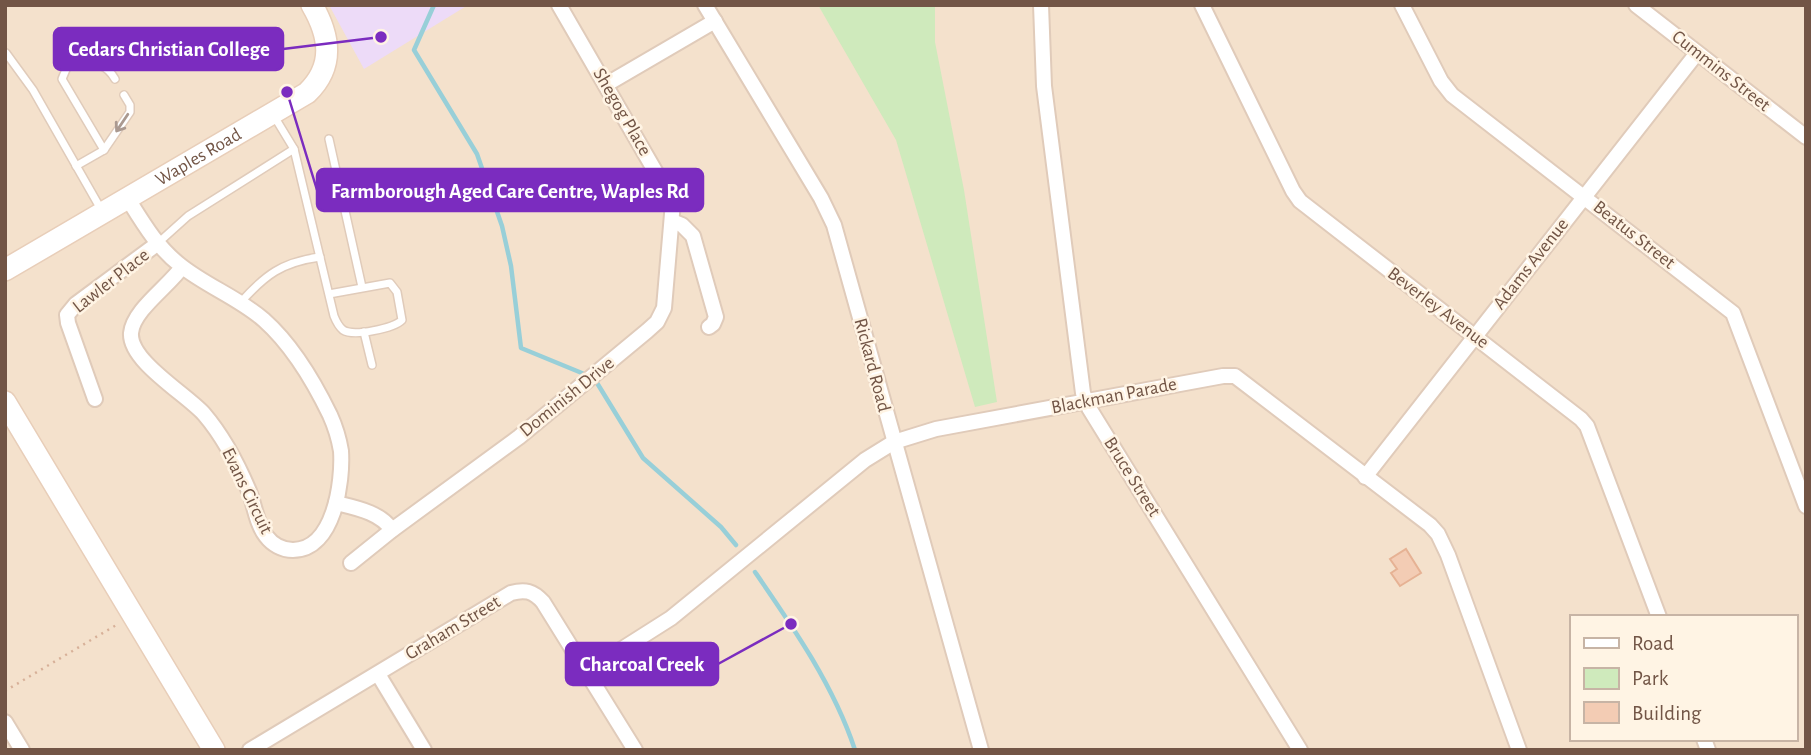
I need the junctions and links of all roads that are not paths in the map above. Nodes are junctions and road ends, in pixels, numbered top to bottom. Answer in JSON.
{"nodes":[{"id":1,"x":312,"y":5,"type":"edge"},
{"id":2,"x":559,"y":5,"type":"edge"},
{"id":3,"x":705,"y":5,"type":"edge"},
{"id":4,"x":1041,"y":5,"type":"edge"},
{"id":5,"x":1202,"y":5,"type":"edge"},
{"id":6,"x":1402,"y":5,"type":"edge"},
{"id":7,"x":1636,"y":5,"type":"edge"},
{"id":8,"x":715,"y":21,"type":"junction"},
{"id":9,"x":6,"y":53,"type":"edge"},
{"id":10,"x":1697,"y":53,"type":"junction"},
{"id":11,"x":115,"y":79,"type":"dead end"},
{"id":12,"x":607,"y":84,"type":"junction"},
{"id":13,"x":124,"y":95,"type":"dead end"},
{"id":14,"x":273,"y":115,"type":"junction"},
{"id":15,"x":1806,"y":137,"type":"edge"},
{"id":16,"x":329,"y":139,"type":"dead end"},
{"id":17,"x":294,"y":149,"type":"junction"},
{"id":18,"x":103,"y":150,"type":"junction"},
{"id":19,"x":76,"y":166,"type":"junction"},
{"id":20,"x":1584,"y":195,"type":"junction"},
{"id":21,"x":128,"y":199,"type":"junction"},
{"id":22,"x":103,"y":214,"type":"junction"},
{"id":23,"x":672,"y":221,"type":"junction"},
{"id":24,"x":158,"y":244,"type":"junction"},
{"id":25,"x":320,"y":257,"type":"junction"},
{"id":26,"x":182,"y":267,"type":"junction"},
{"id":27,"x":5,"y":270,"type":"edge"},
{"id":28,"x":362,"y":288,"type":"junction"},
{"id":29,"x":329,"y":295,"type":"junction"},
{"id":30,"x":240,"y":303,"type":"junction"},
{"id":31,"x":709,"y":327,"type":"dead end"},
{"id":32,"x":363,"y":332,"type":"junction"},
{"id":33,"x":1475,"y":336,"type":"junction"},
{"id":34,"x":372,"y":365,"type":"dead end"},
{"id":35,"x":95,"y":398,"type":"dead end"},
{"id":36,"x":5,"y":402,"type":"edge"},
{"id":37,"x":1086,"y":402,"type":"junction"},
{"id":38,"x":894,"y":442,"type":"junction"},
{"id":39,"x":1366,"y":477,"type":"junction"},
{"id":40,"x":336,"y":503,"type":"junction"},
{"id":41,"x":1806,"y":506,"type":"edge"},
{"id":42,"x":392,"y":530,"type":"junction"},
{"id":43,"x":351,"y":563,"type":"dead end"},
{"id":44,"x":1658,"y":615,"type":"edge"},
{"id":45,"x":586,"y":672,"type":"junction"},
{"id":46,"x":378,"y":674,"type":"junction"},
{"id":47,"x":5,"y":722,"type":"edge"},
{"id":48,"x":22,"y":750,"type":"edge"},
{"id":49,"x":214,"y":750,"type":"edge"},
{"id":50,"x":250,"y":750,"type":"edge"},
{"id":51,"x":424,"y":750,"type":"edge"},
{"id":52,"x":635,"y":750,"type":"edge"},
{"id":53,"x":981,"y":750,"type":"edge"},
{"id":54,"x":1300,"y":750,"type":"edge"},
{"id":55,"x":1519,"y":750,"type":"edge"}],
"edges":[{"from":1,"to":14,"type":"street","name":"Waples Road"},
{"from":2,"to":12,"type":"street","name":"Shegog Place"},
{"from":3,"to":8,"type":"street","name":"Rickard Road"},
{"from":4,"to":37,"type":"street","name":"Bruce Street"},
{"from":5,"to":33,"type":"street","name":"Beverley Avenue"},
{"from":6,"to":20,"type":"street","name":"Beatus Street"},
{"from":7,"to":10,"type":"street","name":"Cummins Street"},
{"from":8,"to":12,"type":"street"},
{"from":8,"to":38,"type":"street","name":"Rickard Road"},
{"from":9,"to":19,"type":"lane"},
{"from":10,"to":15,"type":"street","name":"Cummins Street"},
{"from":10,"to":20,"type":"street","name":"Adams Avenue"},
{"from":11,"to":18,"type":"lane"},
{"from":12,"to":23,"type":"street","name":"Shegog Place"},
{"from":13,"to":18,"type":"lane","one_way":true},
{"from":14,"to":17,"type":"lane"},
{"from":14,"to":21,"type":"street","name":"Waples Road"},
{"from":16,"to":28,"type":"lane"},
{"from":17,"to":24,"type":"lane"},
{"from":17,"to":25,"type":"lane"},
{"from":18,"to":19,"type":"lane"},
{"from":19,"to":22,"type":"lane"},
{"from":20,"to":33,"type":"street","name":"Adams Avenue"},
{"from":20,"to":41,"type":"street","name":"Beatus Street"},
{"from":21,"to":22,"type":"street","name":"Waples Road"},
{"from":21,"to":24,"type":"street","name":"Evans Circuit"},
{"from":22,"to":27,"type":"street","name":"Waples Road"},
{"from":23,"to":31,"type":"street"},
{"from":23,"to":42,"type":"street","name":"Dominish Drive"},
{"from":24,"to":26,"type":"street","name":"Evans Circuit"},
{"from":24,"to":35,"type":"street","name":"Lawler Place"},
{"from":25,"to":29,"type":"lane"},
{"from":25,"to":30,"type":"lane"},
{"from":26,"to":30,"type":"street","name":"Evans Circuit"},
{"from":26,"to":40,"type":"street","name":"Evans Circuit"},
{"from":28,"to":29,"type":"lane"},
{"from":28,"to":32,"type":"lane"},
{"from":29,"to":32,"type":"lane"},
{"from":30,"to":40,"type":"street","name":"Evans Circuit"},
{"from":32,"to":34,"type":"lane"},
{"from":33,"to":39,"type":"street","name":"Adams Avenue"},
{"from":33,"to":44,"type":"street","name":"Beverley Avenue"},
{"from":36,"to":49,"type":"street"},
{"from":37,"to":38,"type":"street","name":"Blackman Parade"},
{"from":37,"to":39,"type":"street","name":"Blackman Parade"},
{"from":37,"to":54,"type":"street","name":"Bruce Street"},
{"from":38,"to":45,"type":"street","name":"Blackman Parade"},
{"from":38,"to":53,"type":"street","name":"Rickard Road"},
{"from":39,"to":55,"type":"street","name":"Blackman Parade"},
{"from":40,"to":42,"type":"street"},
{"from":42,"to":43,"type":"street","name":"Dominish Drive"},
{"from":45,"to":46,"type":"street","name":"Graham Street"},
{"from":45,"to":52,"type":"street","name":"Graham Street"},
{"from":46,"to":50,"type":"street","name":"Graham Street"},
{"from":46,"to":51,"type":"street"},
{"from":47,"to":48,"type":"street"}]}
